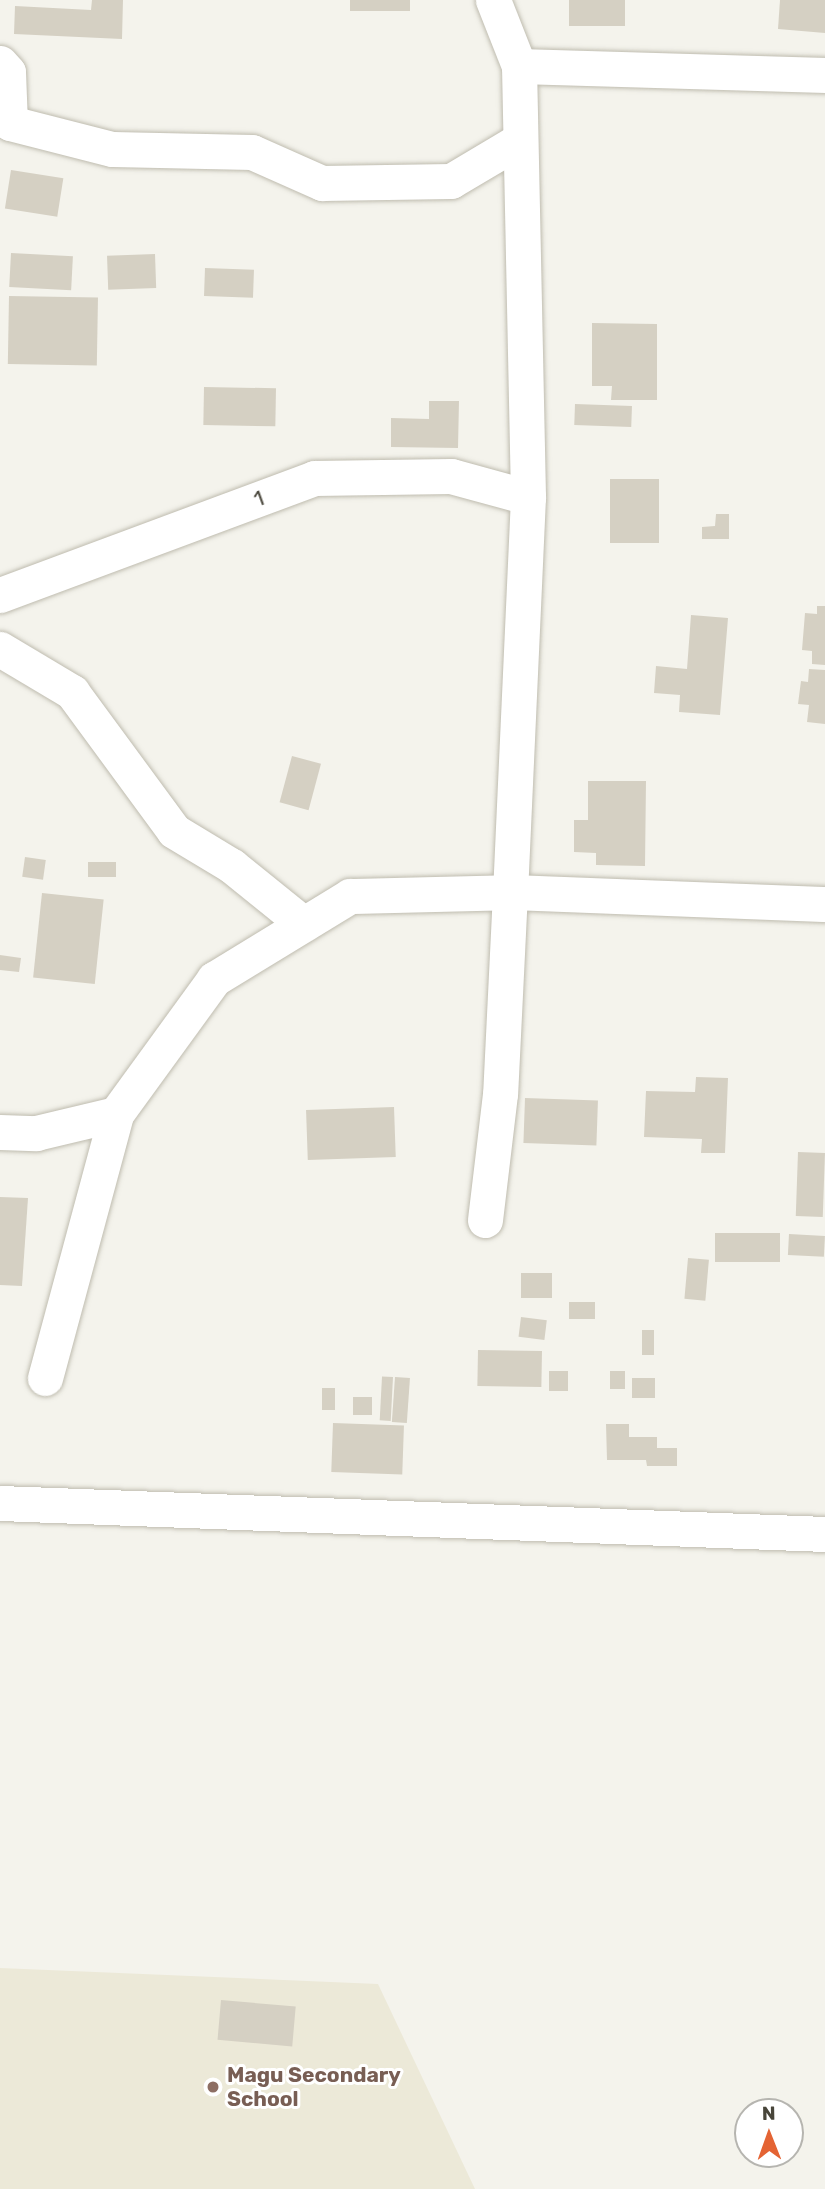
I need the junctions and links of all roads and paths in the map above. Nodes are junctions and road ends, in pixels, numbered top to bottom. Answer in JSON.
{"nodes":[{"id":1,"x":493,"y":0,"type":"edge"},
{"id":2,"x":0,"y":63,"type":"edge"},
{"id":3,"x":519,"y":66,"type":"junction"},
{"id":4,"x":825,"y":75,"type":"edge"},
{"id":5,"x":520,"y":139,"type":"junction"},
{"id":6,"x":528,"y":497,"type":"junction"},
{"id":7,"x":0,"y":595,"type":"edge"},
{"id":8,"x":0,"y":649,"type":"edge"},
{"id":9,"x":510,"y":892,"type":"junction"},
{"id":10,"x":825,"y":904,"type":"edge"},
{"id":11,"x":304,"y":924,"type":"junction"},
{"id":12,"x":116,"y":1114,"type":"junction"},
{"id":13,"x":0,"y":1132,"type":"edge"},
{"id":14,"x":485,"y":1220,"type":"dead end"},
{"id":15,"x":45,"y":1378,"type":"dead end"},
{"id":16,"x":0,"y":1503,"type":"edge"},
{"id":17,"x":825,"y":1534,"type":"edge"}],
"edges":[{"from":1,"to":3,"type":"street"},
{"from":2,"to":5,"type":"street"},
{"from":3,"to":4,"type":"street"},
{"from":3,"to":5,"type":"street"},
{"from":5,"to":6,"type":"street"},
{"from":6,"to":7,"type":"street","name":"1"},
{"from":6,"to":9,"type":"street"},
{"from":8,"to":11,"type":"street"},
{"from":9,"to":10,"type":"street"},
{"from":9,"to":11,"type":"street"},
{"from":9,"to":14,"type":"street"},
{"from":11,"to":12,"type":"street"},
{"from":12,"to":13,"type":"street"},
{"from":12,"to":15,"type":"street"},
{"from":16,"to":17,"type":"street"}]}
